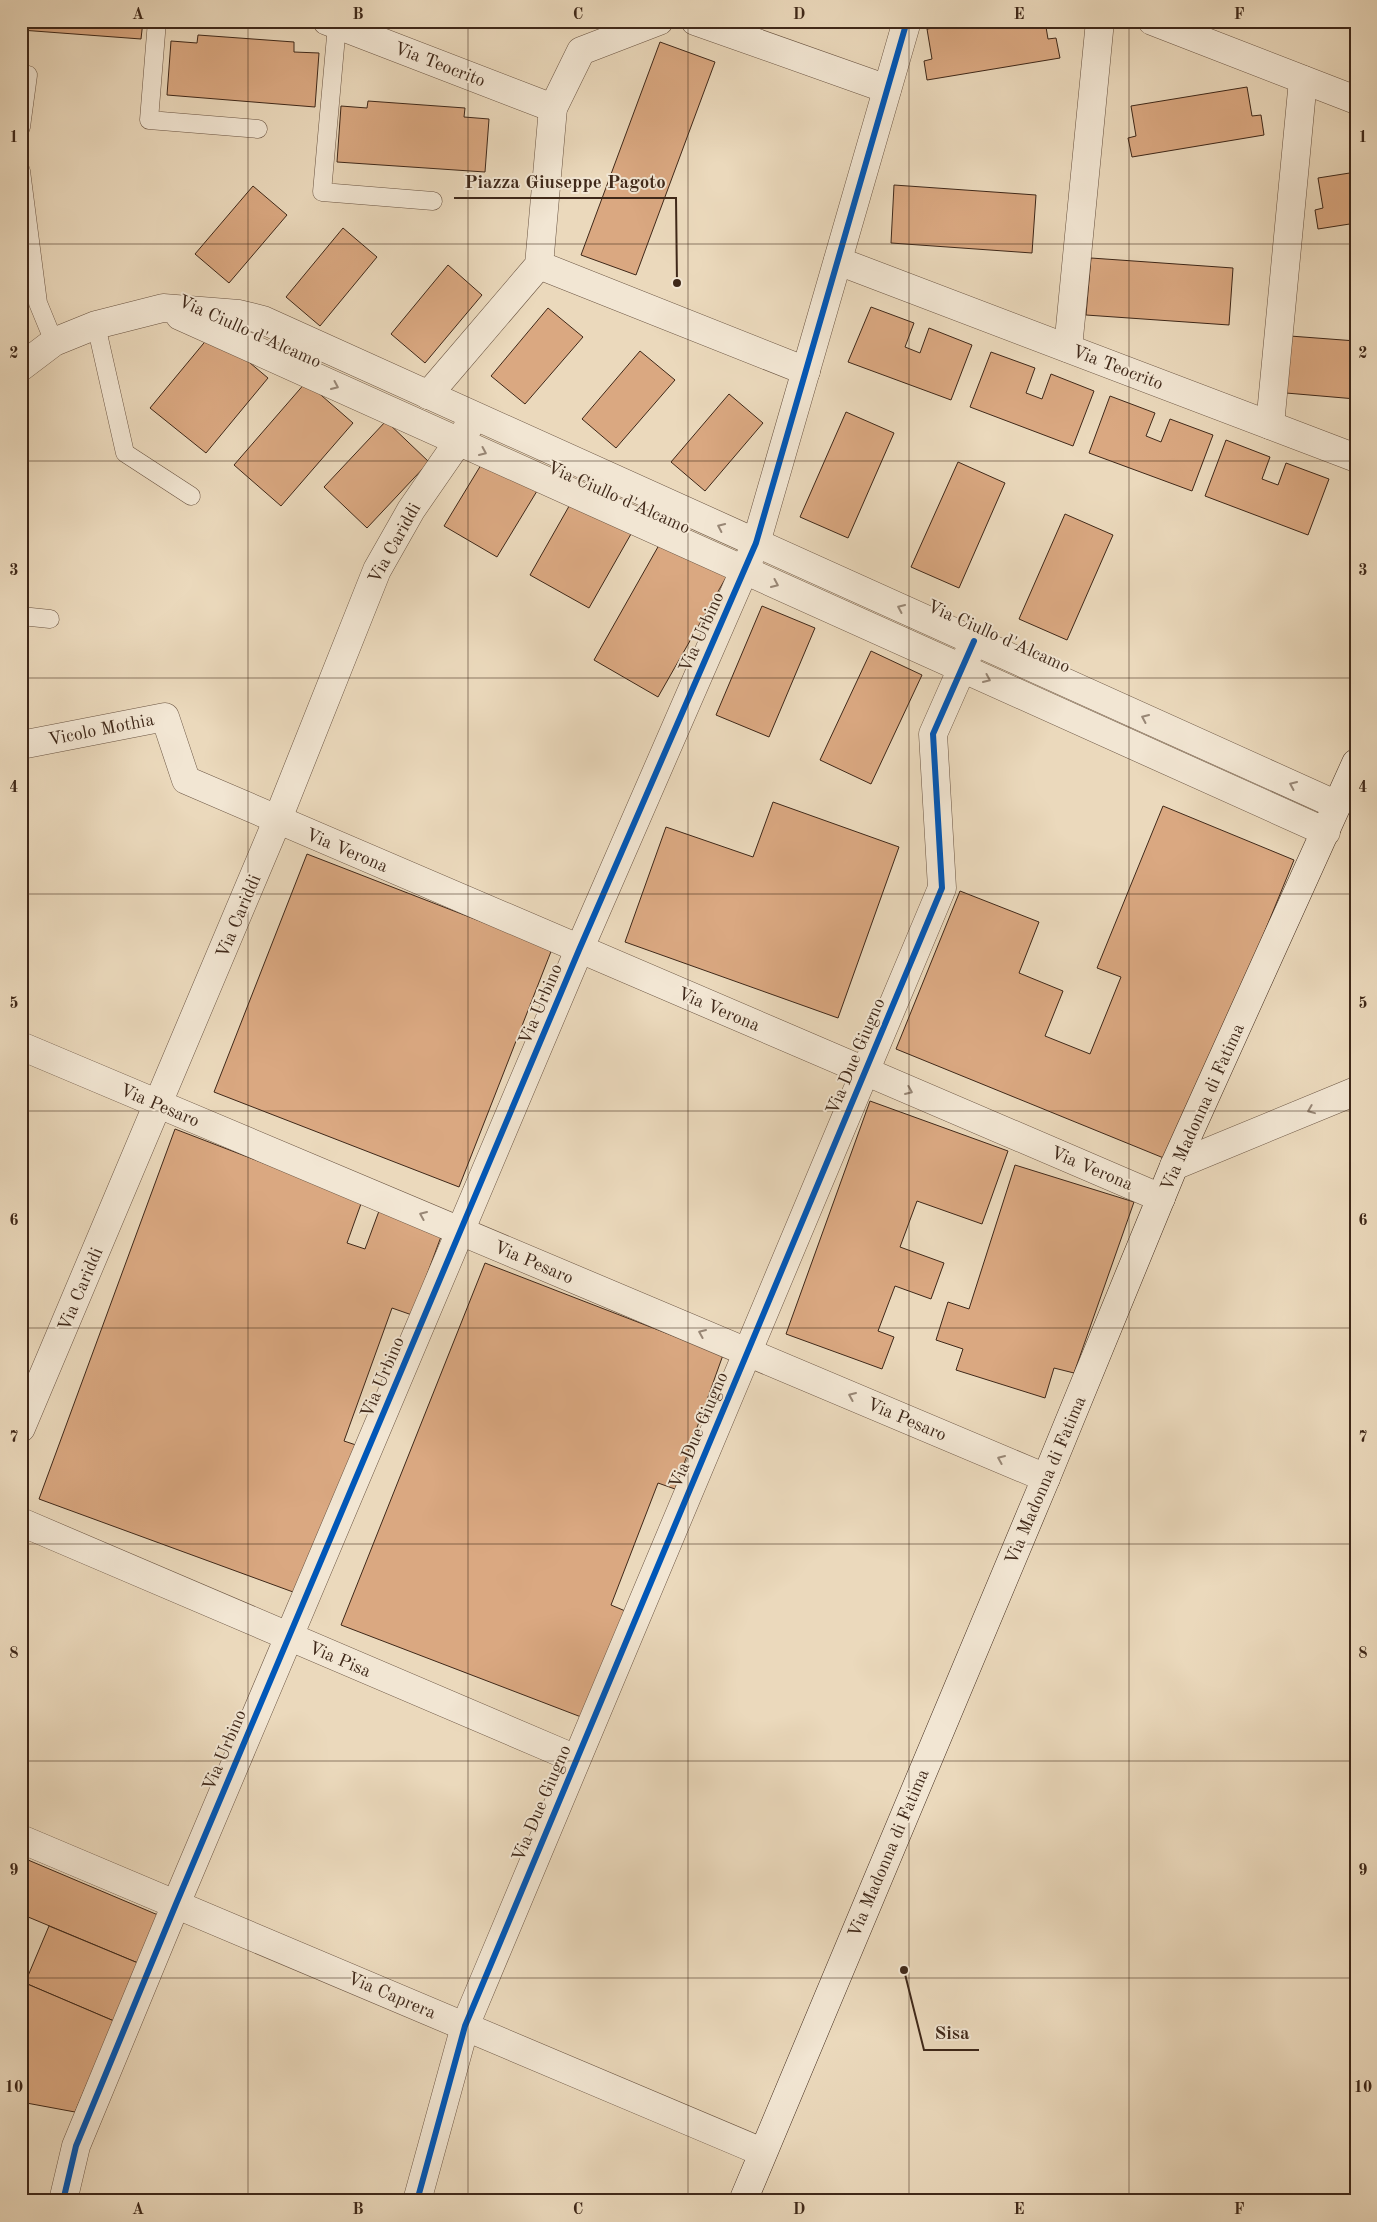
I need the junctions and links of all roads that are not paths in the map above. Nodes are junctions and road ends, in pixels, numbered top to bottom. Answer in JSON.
{"nodes":[{"id":1,"x":157,"y":21,"type":"edge"},
{"id":2,"x":658,"y":21,"type":"edge"},
{"id":3,"x":695,"y":21,"type":"edge"},
{"id":4,"x":907,"y":21,"type":"edge"},
{"id":5,"x":1100,"y":21,"type":"edge"},
{"id":6,"x":1152,"y":21,"type":"edge"},
{"id":7,"x":332,"y":23,"type":"edge"},
{"id":8,"x":1206,"y":28,"type":"edge"},
{"id":9,"x":28,"y":76,"type":"dead end"},
{"id":10,"x":1303,"y":80,"type":"junction"},
{"id":11,"x":887,"y":89,"type":"junction"},
{"id":12,"x":1356,"y":100,"type":"edge"},
{"id":13,"x":553,"y":108,"type":"junction"},
{"id":14,"x":21,"y":127,"type":"edge"},
{"id":15,"x":258,"y":129,"type":"dead end"},
{"id":16,"x":21,"y":171,"type":"edge"},
{"id":17,"x":433,"y":201,"type":"dead end"},
{"id":18,"x":838,"y":261,"type":"junction"},
{"id":19,"x":539,"y":265,"type":"junction"},
{"id":20,"x":163,"y":308,"type":"junction"},
{"id":21,"x":96,"y":325,"type":"junction"},
{"id":22,"x":54,"y":342,"type":"junction"},
{"id":23,"x":1068,"y":348,"type":"junction"},
{"id":24,"x":21,"y":367,"type":"edge"},
{"id":25,"x":806,"y":371,"type":"junction"},
{"id":26,"x":428,"y":395,"type":"junction"},
{"id":27,"x":476,"y":417,"type":"junction"},
{"id":28,"x":1270,"y":425,"type":"junction"},
{"id":29,"x":458,"y":441,"type":"junction"},
{"id":30,"x":1356,"y":458,"type":"edge"},
{"id":31,"x":192,"y":496,"type":"dead end"},
{"id":32,"x":756,"y":543,"type":"junction"},
{"id":33,"x":744,"y":570,"type":"junction"},
{"id":34,"x":21,"y":616,"type":"edge"},
{"id":35,"x":50,"y":619,"type":"dead end"},
{"id":36,"x":974,"y":641,"type":"junction"},
{"id":37,"x":962,"y":668,"type":"junction"},
{"id":38,"x":21,"y":745,"type":"edge"},
{"id":39,"x":1356,"y":763,"type":"edge"},
{"id":40,"x":1337,"y":805,"type":"junction"},
{"id":41,"x":278,"y":820,"type":"junction"},
{"id":42,"x":1326,"y":832,"type":"junction"},
{"id":43,"x":579,"y":950,"type":"junction"},
{"id":44,"x":21,"y":1046,"type":"edge"},
{"id":45,"x":864,"y":1072,"type":"junction"},
{"id":46,"x":1356,"y":1091,"type":"edge"},
{"id":47,"x":159,"y":1104,"type":"junction"},
{"id":48,"x":1174,"y":1166,"type":"junction"},
{"id":49,"x":1161,"y":1198,"type":"junction"},
{"id":50,"x":460,"y":1231,"type":"junction"},
{"id":51,"x":747,"y":1352,"type":"junction"},
{"id":52,"x":21,"y":1428,"type":"edge"},
{"id":53,"x":1046,"y":1478,"type":"junction"},
{"id":54,"x":21,"y":1522,"type":"edge"},
{"id":55,"x":288,"y":1637,"type":"junction"},
{"id":56,"x":576,"y":1759,"type":"junction"},
{"id":57,"x":21,"y":1839,"type":"edge"},
{"id":58,"x":176,"y":1904,"type":"junction"},
{"id":59,"x":465,"y":2026,"type":"junction"},
{"id":60,"x":762,"y":2152,"type":"junction"},
{"id":61,"x":63,"y":2201,"type":"edge"},
{"id":62,"x":417,"y":2201,"type":"edge"},
{"id":63,"x":742,"y":2201,"type":"edge"}],
"edges":[{"from":1,"to":15,"type":"lane"},
{"from":2,"to":13,"type":"street"},
{"from":3,"to":11,"type":"street"},
{"from":4,"to":11,"type":"street","name":"Via Urbino"},
{"from":5,"to":23,"type":"street"},
{"from":6,"to":8,"type":"street"},
{"from":7,"to":13,"type":"street","name":"Via Teocrito"},
{"from":7,"to":17,"type":"lane"},
{"from":8,"to":10,"type":"street"},
{"from":9,"to":14,"type":"lane"},
{"from":10,"to":12,"type":"street"},
{"from":10,"to":28,"type":"street"},
{"from":11,"to":18,"type":"street","name":"Via Urbino"},
{"from":13,"to":19,"type":"street"},
{"from":16,"to":22,"type":"lane"},
{"from":18,"to":23,"type":"street","name":"Via Teocrito"},
{"from":18,"to":25,"type":"street","name":"Via Urbino"},
{"from":19,"to":25,"type":"street"},
{"from":19,"to":26,"type":"street"},
{"from":20,"to":21,"type":"street","name":"Via Ciullo d'Alcamo"},
{"from":20,"to":26,"type":"street","name":"Via Ciullo d'Alcamo"},
{"from":20,"to":29,"type":"street","name":"Via Ciullo d'Alcamo","one_way":true},
{"from":21,"to":22,"type":"street","name":"Via Ciullo d'Alcamo"},
{"from":21,"to":31,"type":"lane"},
{"from":22,"to":24,"type":"street","name":"Via Ciullo d'Alcamo"},
{"from":23,"to":28,"type":"street","name":"Via Teocrito"},
{"from":25,"to":32,"type":"street","name":"Via Urbino"},
{"from":26,"to":27,"type":"street","name":"Via Ciullo d'Alcamo"},
{"from":27,"to":29,"type":"street","name":"Via Cariddi"},
{"from":32,"to":27,"type":"street","name":"Via Ciullo d'Alcamo","one_way":true},
{"from":28,"to":30,"type":"street","name":"Via Teocrito"},
{"from":29,"to":33,"type":"street","name":"Via Ciullo d'Alcamo","one_way":true},
{"from":29,"to":41,"type":"street","name":"Via Cariddi"},
{"from":32,"to":33,"type":"street","name":"Via Urbino"},
{"from":36,"to":32,"type":"street","name":"Via Ciullo d'Alcamo","one_way":true},
{"from":33,"to":37,"type":"street","name":"Via Ciullo d'Alcamo","one_way":true},
{"from":33,"to":43,"type":"street","name":"Via Urbino"},
{"from":34,"to":35,"type":"lane"},
{"from":36,"to":37,"type":"street","name":"Via Due Giugno"},
{"from":40,"to":36,"type":"street","name":"Via Ciullo d'Alcamo","one_way":true},
{"from":37,"to":42,"type":"street","name":"Via Ciullo d'Alcamo","one_way":true},
{"from":37,"to":45,"type":"street","name":"Via Due Giugno"},
{"from":38,"to":41,"type":"street","name":"Vicolo Mothia"},
{"from":39,"to":40,"type":"street","name":"Via Madonna di Fatima"},
{"from":40,"to":42,"type":"street","name":"Via Madonna di Fatima"},
{"from":41,"to":43,"type":"street","name":"Via Verona"},
{"from":41,"to":47,"type":"street","name":"Via Cariddi"},
{"from":42,"to":48,"type":"street","name":"Via Madonna di Fatima"},
{"from":43,"to":45,"type":"street","name":"Via Verona"},
{"from":43,"to":50,"type":"street","name":"Via Urbino"},
{"from":44,"to":47,"type":"street","name":"Via Pesaro"},
{"from":45,"to":49,"type":"street","name":"Via Verona","one_way":true},
{"from":45,"to":51,"type":"street","name":"Via Due Giugno"},
{"from":46,"to":48,"type":"street","one_way":true},
{"from":50,"to":47,"type":"street","name":"Via Pesaro","one_way":true},
{"from":47,"to":52,"type":"street","name":"Via Cariddi"},
{"from":48,"to":49,"type":"street","name":"Via Madonna di Fatima"},
{"from":49,"to":53,"type":"street","name":"Via Madonna di Fatima"},
{"from":51,"to":50,"type":"street","name":"Via Pesaro","one_way":true},
{"from":50,"to":55,"type":"street","name":"Via Urbino"},
{"from":53,"to":51,"type":"street","name":"Via Pesaro","one_way":true},
{"from":51,"to":56,"type":"street","name":"Via Due Giugno"},
{"from":53,"to":60,"type":"street","name":"Via Madonna di Fatima"},
{"from":54,"to":55,"type":"street","name":"Via Pisa"},
{"from":55,"to":56,"type":"street","name":"Via Pisa"},
{"from":55,"to":58,"type":"street","name":"Via Urbino"},
{"from":56,"to":59,"type":"street","name":"Via Due Giugno"},
{"from":57,"to":58,"type":"street","name":"Via Caprera"},
{"from":58,"to":59,"type":"street","name":"Via Caprera"},
{"from":58,"to":61,"type":"street","name":"Via Urbino"},
{"from":59,"to":60,"type":"street","name":"Via Caprera"},
{"from":59,"to":62,"type":"street","name":"Via Due Giugno"},
{"from":60,"to":63,"type":"street","name":"Via Madonna di Fatima"}]}
